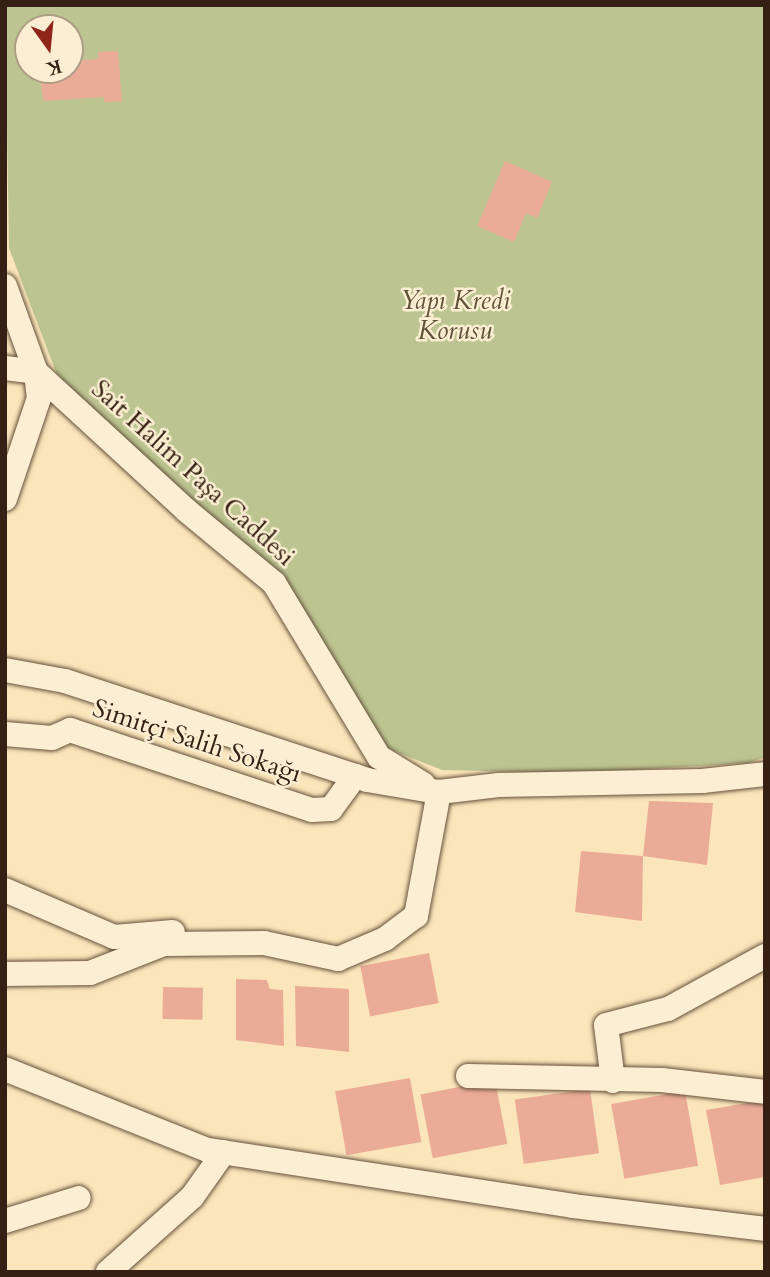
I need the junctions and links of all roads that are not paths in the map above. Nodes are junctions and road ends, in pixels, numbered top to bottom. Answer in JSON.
{"nodes":[{"id":1,"x":5,"y":286,"type":"edge"},
{"id":2,"x":5,"y":368,"type":"edge"},
{"id":3,"x":36,"y":372,"type":"junction"},
{"id":4,"x":5,"y":499,"type":"edge"},
{"id":5,"x":5,"y":670,"type":"edge"},
{"id":6,"x":5,"y":734,"type":"edge"},
{"id":7,"x":765,"y":774,"type":"edge"},
{"id":8,"x":355,"y":776,"type":"junction"},
{"id":9,"x":436,"y":791,"type":"junction"},
{"id":10,"x":5,"y":890,"type":"edge"},
{"id":11,"x":235,"y":943,"type":"junction"},
{"id":12,"x":765,"y":956,"type":"edge"},
{"id":13,"x":5,"y":974,"type":"edge"},
{"id":14,"x":5,"y":1069,"type":"edge"},
{"id":15,"x":468,"y":1076,"type":"dead end"},
{"id":16,"x":613,"y":1081,"type":"junction"},
{"id":17,"x":765,"y":1092,"type":"edge"},
{"id":18,"x":225,"y":1152,"type":"junction"},
{"id":19,"x":79,"y":1198,"type":"dead end"},
{"id":20,"x":5,"y":1221,"type":"edge"},
{"id":21,"x":765,"y":1229,"type":"edge"},
{"id":22,"x":108,"y":1272,"type":"edge"}],
"edges":[{"from":1,"to":3,"type":"street","name":"Sait Halim Paşa Caddesi"},
{"from":2,"to":3,"type":"street"},
{"from":3,"to":4,"type":"street"},
{"from":3,"to":9,"type":"street","name":"Sait Halim Paşa Caddesi"},
{"from":5,"to":8,"type":"street"},
{"from":6,"to":8,"type":"street","name":"Simitçi Salih Sokağı"},
{"from":7,"to":9,"type":"street"},
{"from":8,"to":9,"type":"street"},
{"from":9,"to":11,"type":"street"},
{"from":10,"to":11,"type":"street"},
{"from":11,"to":13,"type":"street"},
{"from":12,"to":16,"type":"street"},
{"from":14,"to":18,"type":"street"},
{"from":15,"to":16,"type":"street"},
{"from":16,"to":17,"type":"street"},
{"from":18,"to":21,"type":"street"},
{"from":18,"to":22,"type":"street"},
{"from":19,"to":20,"type":"street"}]}
